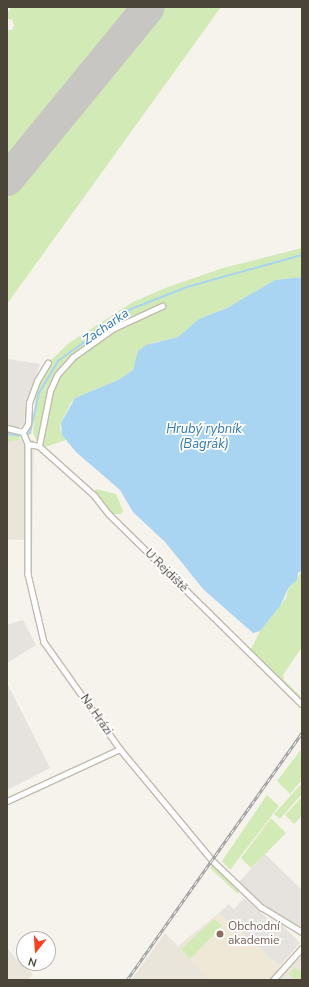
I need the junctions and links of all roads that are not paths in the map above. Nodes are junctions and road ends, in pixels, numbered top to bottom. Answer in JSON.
{"nodes":[{"id":1,"x":162,"y":306,"type":"dead end"},
{"id":2,"x":48,"y":363,"type":"dead end"},
{"id":3,"x":7,"y":428,"type":"edge"},
{"id":4,"x":23,"y":432,"type":"junction"},
{"id":5,"x":27,"y":442,"type":"junction"},
{"id":6,"x":39,"y":446,"type":"junction"},
{"id":7,"x":302,"y":704,"type":"edge"},
{"id":8,"x":120,"y":749,"type":"junction"},
{"id":9,"x":7,"y":801,"type":"edge"},
{"id":10,"x":302,"y":932,"type":"edge"},
{"id":11,"x":302,"y":948,"type":"edge"},
{"id":12,"x":273,"y":980,"type":"edge"}],
"edges":[{"from":1,"to":6,"type":"street"},
{"from":2,"to":4,"type":"street"},
{"from":3,"to":4,"type":"street"},
{"from":4,"to":5,"type":"street","name":"Na Hrázi"},
{"from":5,"to":6,"type":"street"},
{"from":5,"to":8,"type":"street","name":"Na Hrázi"},
{"from":6,"to":7,"type":"street","name":"U Rejdiště"},
{"from":8,"to":9,"type":"street"},
{"from":8,"to":10,"type":"street","name":"Na Hrázi"},
{"from":11,"to":12,"type":"street"}]}
